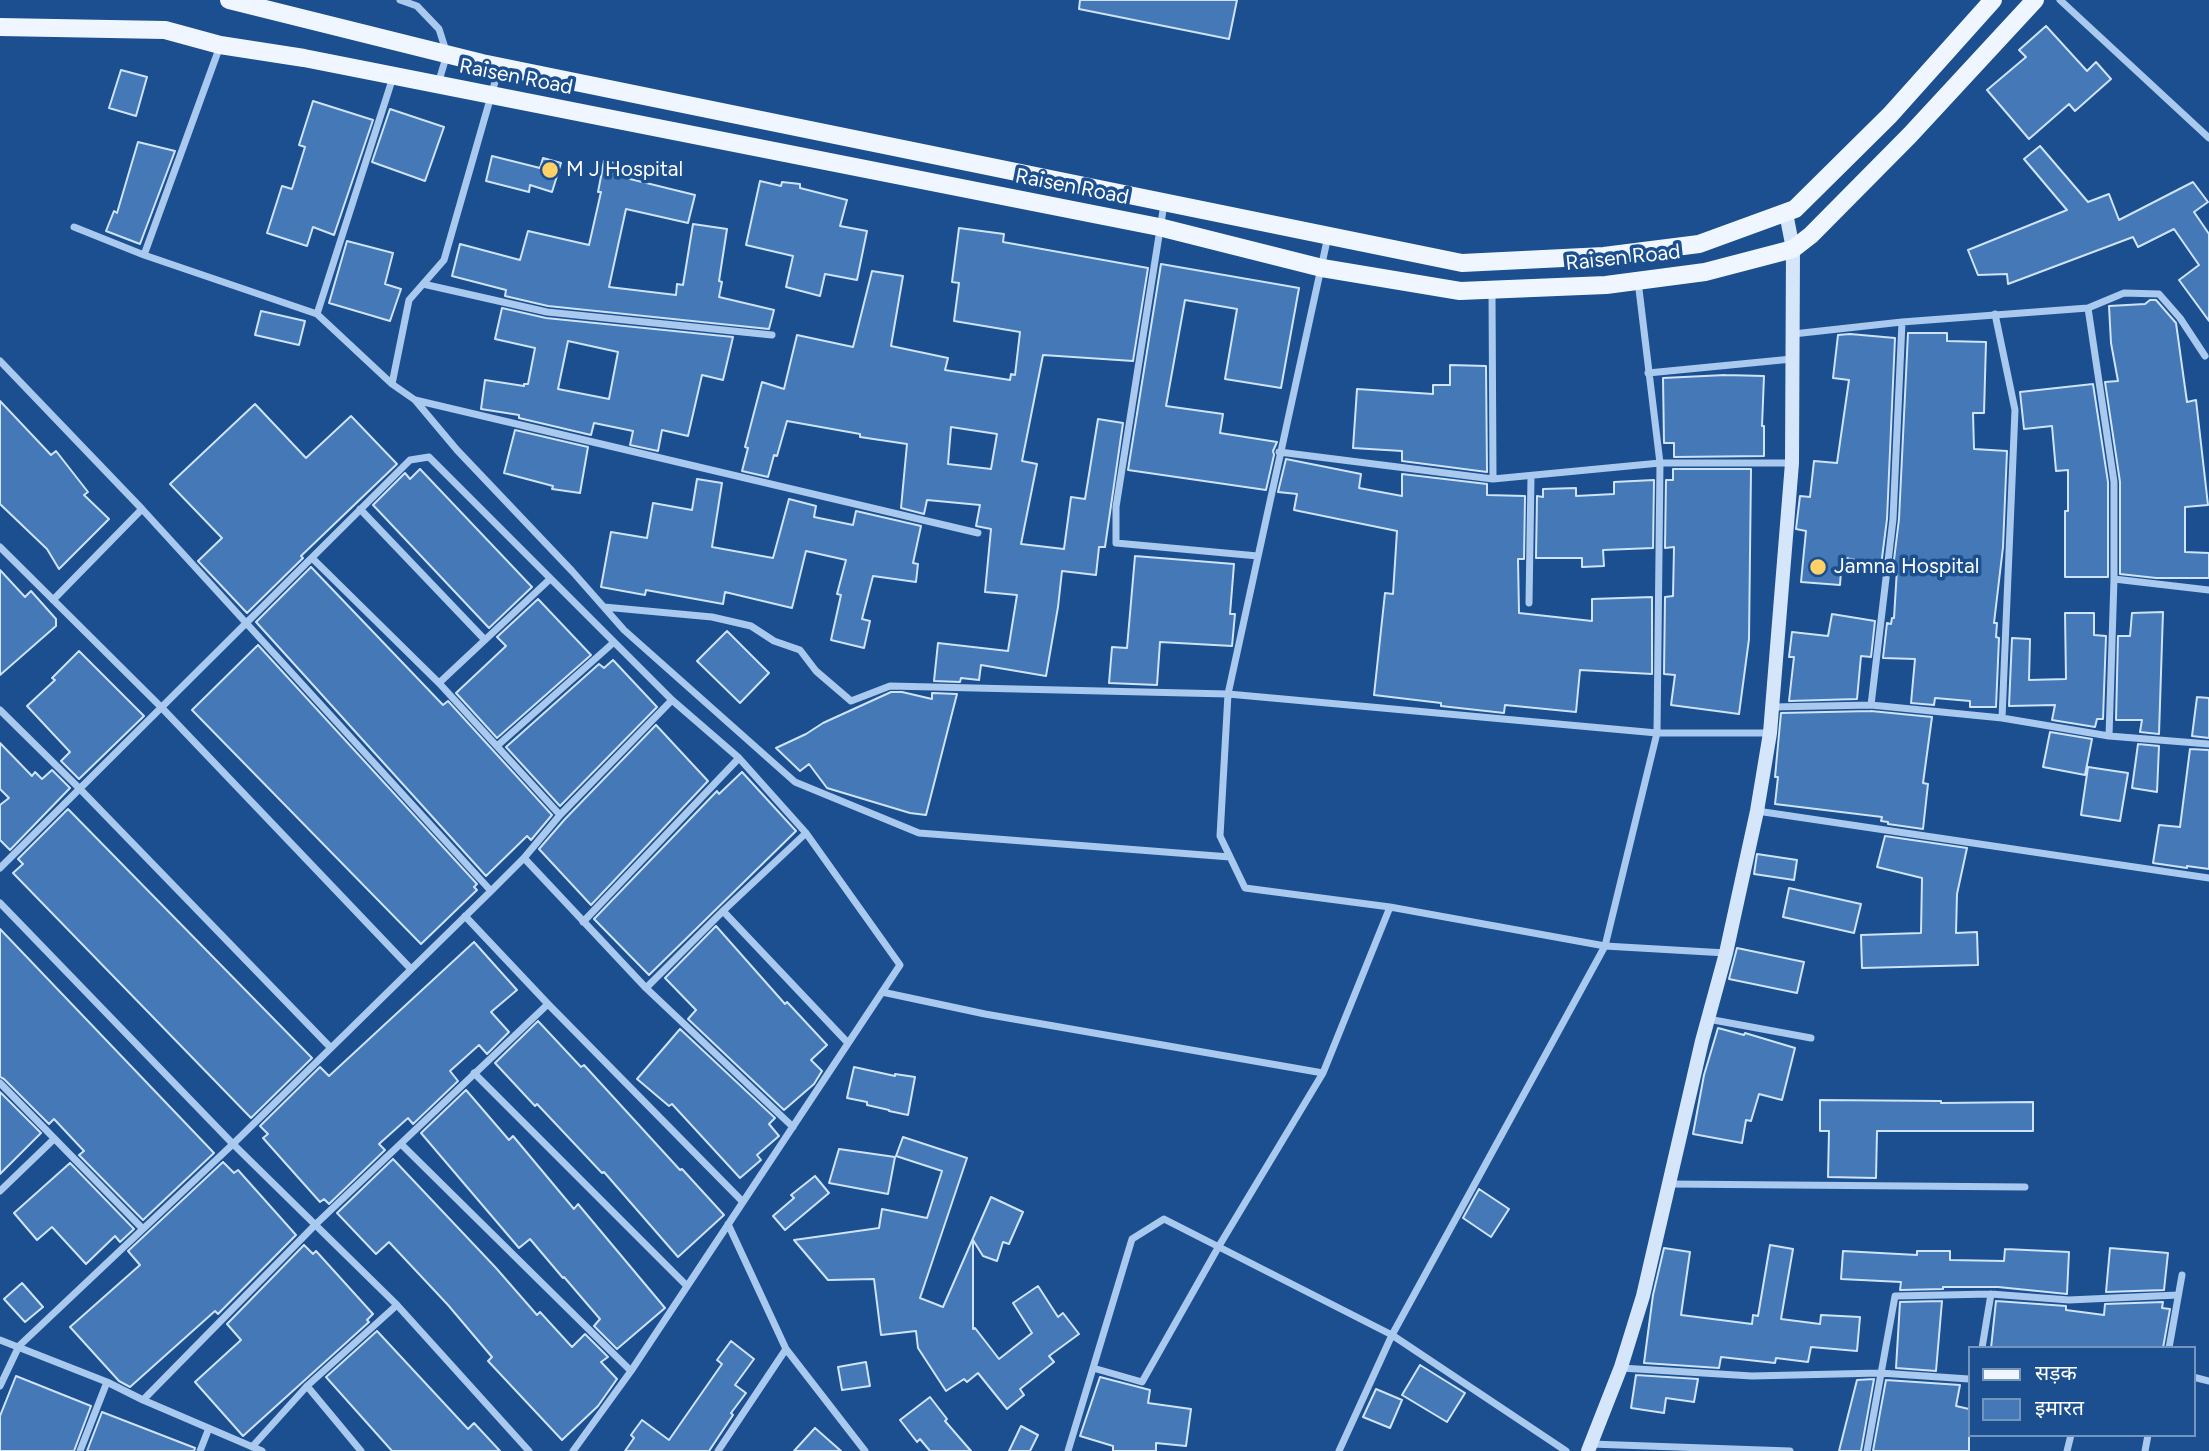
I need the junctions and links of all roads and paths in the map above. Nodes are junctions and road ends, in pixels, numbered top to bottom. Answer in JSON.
{"nodes":[{"id":1,"x":229,"y":0,"type":"edge"},
{"id":2,"x":400,"y":0,"type":"edge"},
{"id":3,"x":1993,"y":0,"type":"edge"},
{"id":4,"x":2035,"y":0,"type":"edge"},
{"id":5,"x":2060,"y":0,"type":"edge"},
{"id":6,"x":0,"y":27,"type":"edge"},
{"id":7,"x":220,"y":45,"type":"junction"},
{"id":8,"x":447,"y":54,"type":"junction"},
{"id":9,"x":500,"y":67,"type":"junction"},
{"id":10,"x":393,"y":76,"type":"junction"},
{"id":11,"x":438,"y":85,"type":"junction"},
{"id":12,"x":492,"y":96,"type":"junction"},
{"id":13,"x":2209,"y":138,"type":"edge"},
{"id":14,"x":1164,"y":202,"type":"junction"},
{"id":15,"x":1786,"y":213,"type":"junction"},
{"id":16,"x":74,"y":227,"type":"dead end"},
{"id":17,"x":1159,"y":227,"type":"junction"},
{"id":18,"x":1328,"y":235,"type":"junction"},
{"id":19,"x":1793,"y":249,"type":"junction"},
{"id":20,"x":144,"y":255,"type":"junction"},
{"id":21,"x":1322,"y":268,"type":"junction"},
{"id":22,"x":1637,"y":281,"type":"junction"},
{"id":23,"x":423,"y":284,"type":"junction"},
{"id":24,"x":1492,"y":290,"type":"junction"},
{"id":25,"x":2088,"y":308,"type":"junction"},
{"id":26,"x":317,"y":314,"type":"junction"},
{"id":27,"x":1995,"y":314,"type":"junction"},
{"id":28,"x":1902,"y":322,"type":"junction"},
{"id":29,"x":1793,"y":334,"type":"junction"},
{"id":30,"x":772,"y":335,"type":"dead end"},
{"id":31,"x":2205,"y":356,"type":"dead end"},
{"id":32,"x":1793,"y":359,"type":"junction"},
{"id":33,"x":0,"y":361,"type":"edge"},
{"id":34,"x":1648,"y":373,"type":"junction"},
{"id":35,"x":392,"y":384,"type":"junction"},
{"id":36,"x":415,"y":400,"type":"junction"},
{"id":37,"x":1279,"y":452,"type":"junction"},
{"id":38,"x":1660,"y":463,"type":"junction"},
{"id":39,"x":1792,"y":463,"type":"junction"},
{"id":40,"x":1531,"y":477,"type":"junction"},
{"id":41,"x":1493,"y":479,"type":"junction"},
{"id":42,"x":142,"y":509,"type":"junction"},
{"id":43,"x":360,"y":509,"type":"junction"},
{"id":44,"x":978,"y":533,"type":"dead end"},
{"id":45,"x":0,"y":547,"type":"edge"},
{"id":46,"x":1258,"y":556,"type":"junction"},
{"id":47,"x":312,"y":558,"type":"junction"},
{"id":48,"x":550,"y":579,"type":"junction"},
{"id":49,"x":2114,"y":579,"type":"junction"},
{"id":50,"x":2209,"y":590,"type":"edge"},
{"id":51,"x":54,"y":600,"type":"junction"},
{"id":52,"x":1529,"y":603,"type":"dead end"},
{"id":53,"x":604,"y":607,"type":"junction"},
{"id":54,"x":246,"y":624,"type":"junction"},
{"id":55,"x":485,"y":640,"type":"junction"},
{"id":56,"x":613,"y":643,"type":"junction"},
{"id":57,"x":439,"y":682,"type":"junction"},
{"id":58,"x":1228,"y":694,"type":"junction"},
{"id":59,"x":672,"y":700,"type":"junction"},
{"id":60,"x":1871,"y":705,"type":"junction"},
{"id":61,"x":161,"y":707,"type":"junction"},
{"id":62,"x":1773,"y":707,"type":"junction"},
{"id":63,"x":0,"y":710,"type":"edge"},
{"id":64,"x":2001,"y":718,"type":"junction"},
{"id":65,"x":1657,"y":733,"type":"junction"},
{"id":66,"x":1770,"y":733,"type":"junction"},
{"id":67,"x":2109,"y":736,"type":"junction"},
{"id":68,"x":2209,"y":744,"type":"edge"},
{"id":69,"x":497,"y":746,"type":"junction"},
{"id":70,"x":739,"y":758,"type":"junction"},
{"id":71,"x":79,"y":788,"type":"junction"},
{"id":72,"x":1757,"y":811,"type":"junction"},
{"id":73,"x":560,"y":816,"type":"junction"},
{"id":74,"x":806,"y":833,"type":"junction"},
{"id":75,"x":1230,"y":857,"type":"junction"},
{"id":76,"x":524,"y":858,"type":"junction"},
{"id":77,"x":0,"y":868,"type":"edge"},
{"id":78,"x":2209,"y":878,"type":"edge"},
{"id":79,"x":491,"y":891,"type":"junction"},
{"id":80,"x":0,"y":903,"type":"edge"},
{"id":81,"x":1390,"y":907,"type":"junction"},
{"id":82,"x":723,"y":911,"type":"junction"},
{"id":83,"x":465,"y":916,"type":"junction"},
{"id":84,"x":583,"y":922,"type":"junction"},
{"id":85,"x":1605,"y":946,"type":"junction"},
{"id":86,"x":1726,"y":953,"type":"junction"},
{"id":87,"x":410,"y":968,"type":"junction"},
{"id":88,"x":646,"y":988,"type":"junction"},
{"id":89,"x":882,"y":992,"type":"junction"},
{"id":90,"x":548,"y":1003,"type":"junction"},
{"id":91,"x":1708,"y":1019,"type":"junction"},
{"id":92,"x":1811,"y":1038,"type":"dead end"},
{"id":93,"x":848,"y":1043,"type":"junction"},
{"id":94,"x":330,"y":1047,"type":"junction"},
{"id":95,"x":474,"y":1073,"type":"junction"},
{"id":96,"x":1323,"y":1073,"type":"junction"},
{"id":97,"x":0,"y":1083,"type":"edge"},
{"id":98,"x":793,"y":1127,"type":"junction"},
{"id":99,"x":54,"y":1139,"type":"junction"},
{"id":100,"x":233,"y":1144,"type":"junction"},
{"id":101,"x":401,"y":1144,"type":"junction"},
{"id":102,"x":1669,"y":1184,"type":"junction"},
{"id":103,"x":2025,"y":1187,"type":"dead end"},
{"id":104,"x":0,"y":1191,"type":"edge"},
{"id":105,"x":743,"y":1202,"type":"junction"},
{"id":106,"x":316,"y":1224,"type":"junction"},
{"id":107,"x":728,"y":1224,"type":"junction"},
{"id":108,"x":142,"y":1228,"type":"junction"},
{"id":109,"x":1219,"y":1245,"type":"junction"},
{"id":110,"x":2182,"y":1275,"type":"dead end"},
{"id":111,"x":687,"y":1286,"type":"junction"},
{"id":112,"x":1991,"y":1294,"type":"junction"},
{"id":113,"x":2178,"y":1295,"type":"junction"},
{"id":114,"x":397,"y":1305,"type":"junction"},
{"id":115,"x":1392,"y":1335,"type":"junction"},
{"id":116,"x":0,"y":1340,"type":"edge"},
{"id":117,"x":19,"y":1346,"type":"junction"},
{"id":118,"x":1982,"y":1346,"type":"edge"},
{"id":119,"x":2169,"y":1346,"type":"edge"},
{"id":120,"x":786,"y":1349,"type":"junction"},
{"id":121,"x":1620,"y":1367,"type":"junction"},
{"id":122,"x":1093,"y":1368,"type":"junction"},
{"id":123,"x":631,"y":1371,"type":"junction"},
{"id":124,"x":1880,"y":1373,"type":"junction"},
{"id":125,"x":1968,"y":1379,"type":"edge"},
{"id":126,"x":107,"y":1382,"type":"junction"},
{"id":127,"x":0,"y":1386,"type":"edge"},
{"id":128,"x":307,"y":1386,"type":"junction"},
{"id":129,"x":144,"y":1401,"type":"junction"},
{"id":130,"x":209,"y":1428,"type":"junction"},
{"id":131,"x":252,"y":1447,"type":"junction"},
{"id":132,"x":1589,"y":1447,"type":"edge"},
{"id":133,"x":80,"y":1451,"type":"edge"},
{"id":134,"x":200,"y":1451,"type":"edge"},
{"id":135,"x":262,"y":1451,"type":"edge"},
{"id":136,"x":361,"y":1451,"type":"edge"},
{"id":137,"x":529,"y":1451,"type":"edge"},
{"id":138,"x":573,"y":1451,"type":"edge"},
{"id":139,"x":718,"y":1451,"type":"edge"},
{"id":140,"x":865,"y":1451,"type":"edge"},
{"id":141,"x":1068,"y":1451,"type":"edge"},
{"id":142,"x":1339,"y":1451,"type":"edge"},
{"id":143,"x":1566,"y":1451,"type":"edge"},
{"id":144,"x":1790,"y":1451,"type":"edge"},
{"id":145,"x":1867,"y":1451,"type":"edge"}],
"edges":[{"from":1,"to":8,"type":"main road","name":"Raisen Road"},
{"from":2,"to":8,"type":"street"},
{"from":3,"to":15,"type":"main road","name":"Raisen Road"},
{"from":4,"to":19,"type":"main road","name":"Raisen Road"},
{"from":5,"to":13,"type":"street"},
{"from":6,"to":7,"type":"main road","name":"Raisen Road"},
{"from":7,"to":10,"type":"main road","name":"Raisen Road"},
{"from":7,"to":20,"type":"street"},
{"from":8,"to":9,"type":"main road","name":"Raisen Road"},
{"from":8,"to":11,"type":"street"},
{"from":9,"to":12,"type":"street"},
{"from":9,"to":14,"type":"main road","name":"Raisen Road"},
{"from":10,"to":11,"type":"main road","name":"Raisen Road"},
{"from":10,"to":26,"type":"street"},
{"from":11,"to":12,"type":"main road","name":"Raisen Road"},
{"from":12,"to":17,"type":"main road","name":"Raisen Road"},
{"from":12,"to":23,"type":"street"},
{"from":14,"to":17,"type":"street"},
{"from":14,"to":18,"type":"main road","name":"Raisen Road"},
{"from":15,"to":18,"type":"main road","name":"Raisen Road"},
{"from":15,"to":19,"type":"street"},
{"from":16,"to":20,"type":"street"},
{"from":17,"to":21,"type":"main road","name":"Raisen Road"},
{"from":17,"to":46,"type":"street"},
{"from":18,"to":21,"type":"street"},
{"from":19,"to":22,"type":"main road","name":"Raisen Road"},
{"from":19,"to":29,"type":"street"},
{"from":20,"to":26,"type":"street"},
{"from":21,"to":24,"type":"main road","name":"Raisen Road"},
{"from":21,"to":37,"type":"street"},
{"from":22,"to":24,"type":"main road","name":"Raisen Road"},
{"from":22,"to":34,"type":"street"},
{"from":23,"to":30,"type":"street"},
{"from":23,"to":35,"type":"street"},
{"from":24,"to":41,"type":"street"},
{"from":25,"to":27,"type":"street"},
{"from":25,"to":31,"type":"street"},
{"from":25,"to":49,"type":"street"},
{"from":26,"to":35,"type":"street"},
{"from":27,"to":28,"type":"street"},
{"from":27,"to":64,"type":"street"},
{"from":28,"to":29,"type":"street"},
{"from":28,"to":60,"type":"street"},
{"from":29,"to":32,"type":"street"},
{"from":32,"to":34,"type":"street"},
{"from":32,"to":39,"type":"street"},
{"from":33,"to":42,"type":"street"},
{"from":34,"to":38,"type":"street"},
{"from":35,"to":36,"type":"street"},
{"from":36,"to":44,"type":"street"},
{"from":36,"to":53,"type":"street"},
{"from":37,"to":41,"type":"street"},
{"from":37,"to":46,"type":"street"},
{"from":38,"to":39,"type":"street"},
{"from":38,"to":40,"type":"street"},
{"from":38,"to":65,"type":"street"},
{"from":39,"to":62,"type":"street"},
{"from":40,"to":41,"type":"street"},
{"from":40,"to":52,"type":"street"},
{"from":42,"to":51,"type":"street"},
{"from":42,"to":54,"type":"street"},
{"from":43,"to":47,"type":"street"},
{"from":43,"to":48,"type":"street"},
{"from":43,"to":55,"type":"street"},
{"from":45,"to":51,"type":"street"},
{"from":46,"to":58,"type":"street"},
{"from":47,"to":54,"type":"street"},
{"from":47,"to":57,"type":"street"},
{"from":48,"to":55,"type":"street"},
{"from":48,"to":56,"type":"street"},
{"from":49,"to":50,"type":"street"},
{"from":49,"to":67,"type":"street"},
{"from":51,"to":61,"type":"street"},
{"from":53,"to":58,"type":"street"},
{"from":53,"to":75,"type":"street"},
{"from":54,"to":61,"type":"street"},
{"from":54,"to":79,"type":"street"},
{"from":55,"to":57,"type":"street"},
{"from":56,"to":59,"type":"street"},
{"from":56,"to":69,"type":"street"},
{"from":57,"to":69,"type":"street"},
{"from":58,"to":65,"type":"street"},
{"from":58,"to":75,"type":"street"},
{"from":59,"to":70,"type":"street"},
{"from":59,"to":73,"type":"street"},
{"from":60,"to":62,"type":"street"},
{"from":60,"to":64,"type":"street"},
{"from":61,"to":71,"type":"street"},
{"from":61,"to":87,"type":"street"},
{"from":62,"to":66,"type":"street"},
{"from":63,"to":71,"type":"street"},
{"from":64,"to":67,"type":"street"},
{"from":65,"to":66,"type":"street"},
{"from":65,"to":85,"type":"street"},
{"from":66,"to":72,"type":"street"},
{"from":67,"to":68,"type":"street"},
{"from":69,"to":73,"type":"street"},
{"from":70,"to":74,"type":"street"},
{"from":70,"to":84,"type":"street"},
{"from":71,"to":77,"type":"street"},
{"from":71,"to":94,"type":"street"},
{"from":72,"to":78,"type":"street"},
{"from":72,"to":86,"type":"street"},
{"from":73,"to":76,"type":"street"},
{"from":74,"to":82,"type":"street"},
{"from":74,"to":89,"type":"street"},
{"from":75,"to":81,"type":"street"},
{"from":76,"to":79,"type":"street"},
{"from":76,"to":84,"type":"street"},
{"from":79,"to":83,"type":"street"},
{"from":80,"to":100,"type":"street"},
{"from":81,"to":85,"type":"street"},
{"from":81,"to":96,"type":"street"},
{"from":82,"to":88,"type":"street"},
{"from":82,"to":93,"type":"street"},
{"from":83,"to":87,"type":"street"},
{"from":83,"to":90,"type":"street"},
{"from":84,"to":88,"type":"street"},
{"from":85,"to":86,"type":"street"},
{"from":85,"to":115,"type":"street"},
{"from":86,"to":91,"type":"street"},
{"from":87,"to":94,"type":"street"},
{"from":88,"to":98,"type":"street"},
{"from":89,"to":93,"type":"street"},
{"from":89,"to":96,"type":"street"},
{"from":90,"to":95,"type":"street"},
{"from":90,"to":105,"type":"street"},
{"from":91,"to":92,"type":"street"},
{"from":91,"to":102,"type":"street"},
{"from":93,"to":98,"type":"street"},
{"from":94,"to":100,"type":"street"},
{"from":95,"to":101,"type":"street"},
{"from":95,"to":111,"type":"street"},
{"from":96,"to":109,"type":"street"},
{"from":97,"to":99,"type":"street"},
{"from":98,"to":105,"type":"street"},
{"from":99,"to":104,"type":"street"},
{"from":99,"to":108,"type":"street"},
{"from":100,"to":106,"type":"street"},
{"from":100,"to":108,"type":"street"},
{"from":101,"to":106,"type":"street"},
{"from":101,"to":123,"type":"street"},
{"from":102,"to":103,"type":"street"},
{"from":102,"to":121,"type":"street"},
{"from":105,"to":107,"type":"street"},
{"from":106,"to":114,"type":"street"},
{"from":106,"to":129,"type":"street"},
{"from":107,"to":111,"type":"street"},
{"from":107,"to":120,"type":"street"},
{"from":108,"to":117,"type":"street"},
{"from":109,"to":115,"type":"street"},
{"from":109,"to":122,"type":"street"},
{"from":109,"to":122,"type":"street"},
{"from":110,"to":113,"type":"street"},
{"from":111,"to":123,"type":"street"},
{"from":112,"to":113,"type":"street"},
{"from":112,"to":118,"type":"street"},
{"from":112,"to":124,"type":"street"},
{"from":113,"to":119,"type":"street"},
{"from":114,"to":128,"type":"street"},
{"from":114,"to":137,"type":"street"},
{"from":115,"to":142,"type":"street"},
{"from":115,"to":143,"type":"street"},
{"from":116,"to":117,"type":"street"},
{"from":117,"to":126,"type":"street"},
{"from":117,"to":127,"type":"street"},
{"from":120,"to":139,"type":"street"},
{"from":120,"to":140,"type":"street"},
{"from":121,"to":124,"type":"street"},
{"from":121,"to":132,"type":"street"},
{"from":122,"to":141,"type":"street"},
{"from":123,"to":138,"type":"street"},
{"from":124,"to":125,"type":"street"},
{"from":124,"to":145,"type":"street"},
{"from":126,"to":129,"type":"street"},
{"from":126,"to":133,"type":"street"},
{"from":128,"to":131,"type":"street"},
{"from":128,"to":136,"type":"street"},
{"from":129,"to":130,"type":"street"},
{"from":130,"to":131,"type":"street"},
{"from":130,"to":134,"type":"street"},
{"from":131,"to":135,"type":"street"},
{"from":132,"to":144,"type":"street"}]}
